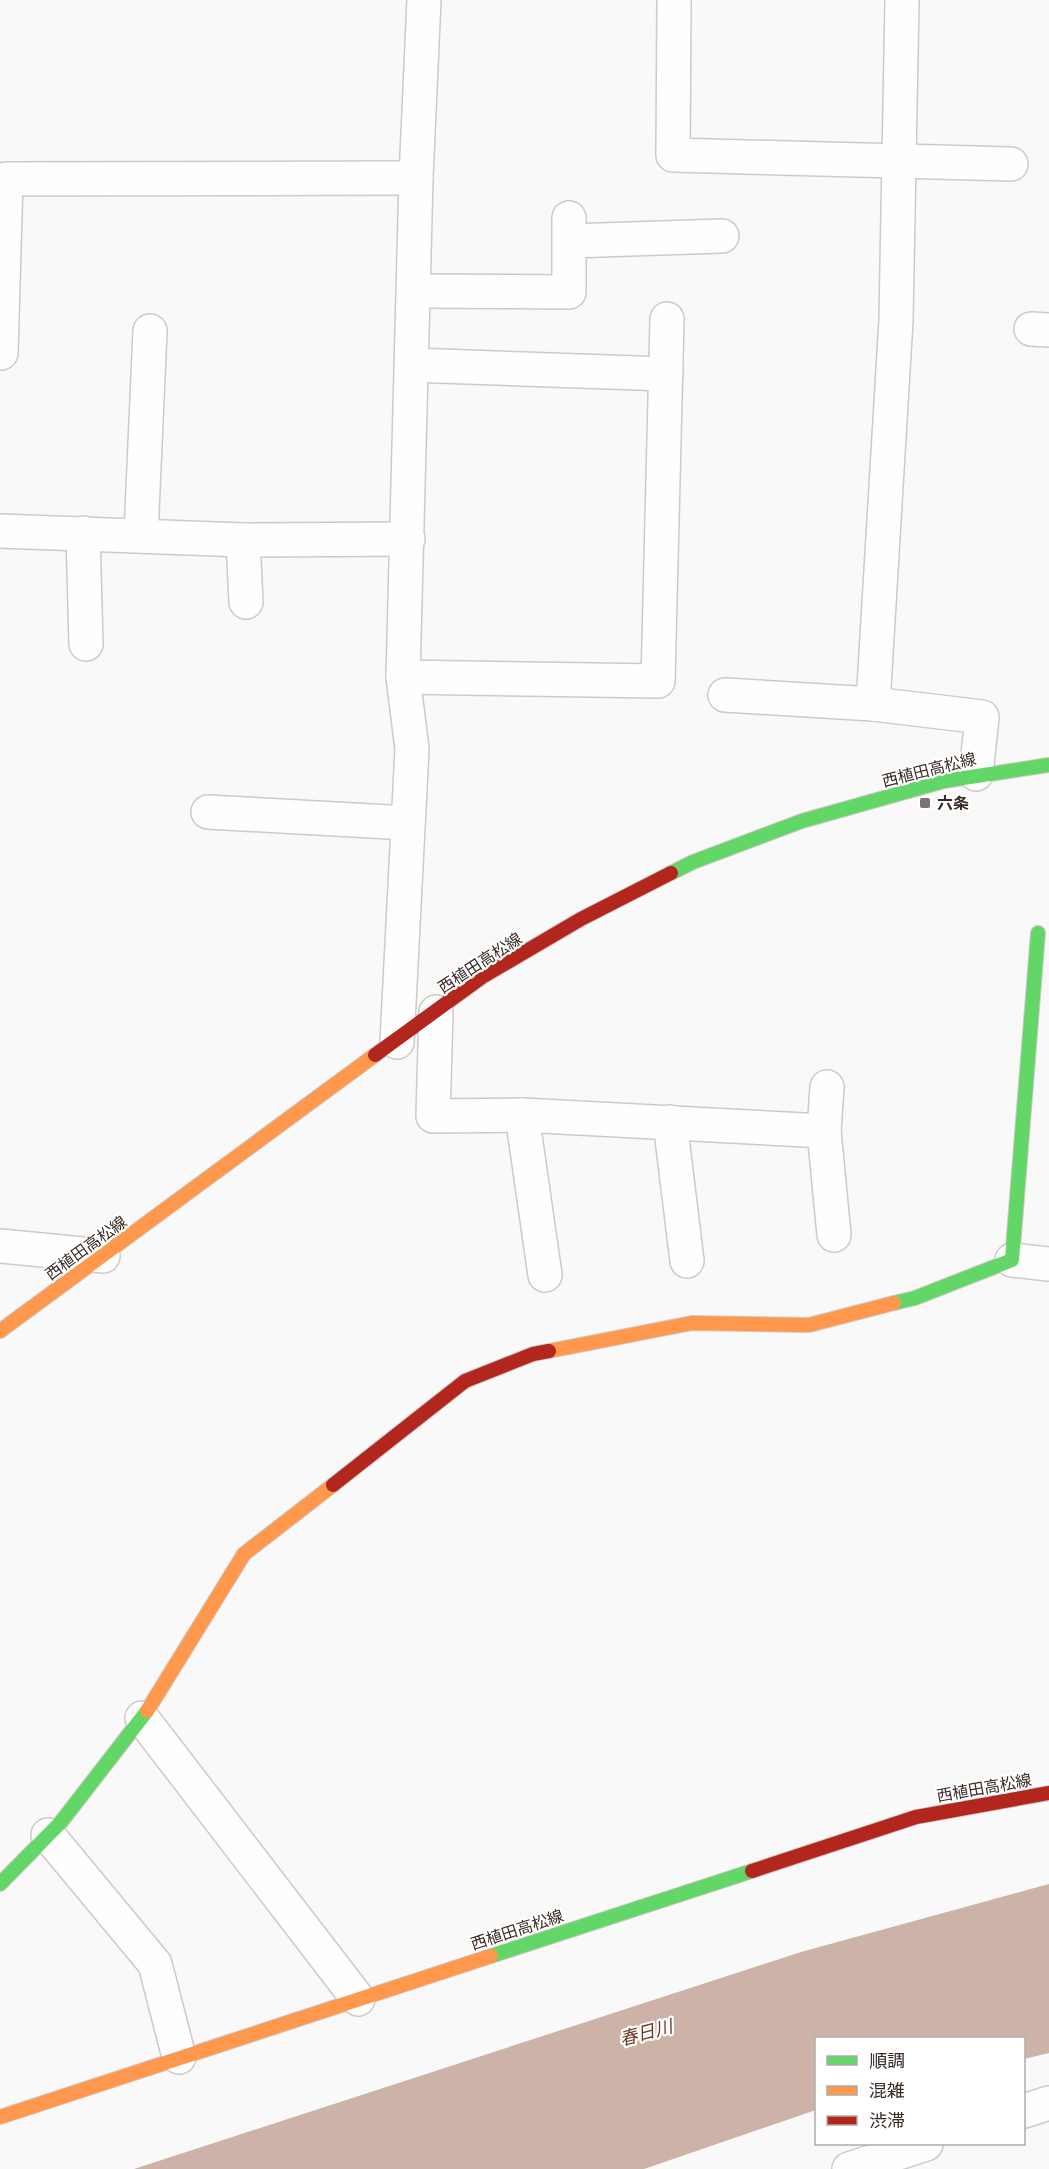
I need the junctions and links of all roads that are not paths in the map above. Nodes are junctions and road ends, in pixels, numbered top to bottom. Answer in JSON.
{"nodes":[{"id":1,"x":424,"y":0,"type":"edge"},
{"id":2,"x":674,"y":0,"type":"edge"},
{"id":3,"x":902,"y":0,"type":"edge"},
{"id":4,"x":899,"y":160,"type":"junction"},
{"id":5,"x":1011,"y":164,"type":"dead end"},
{"id":6,"x":416,"y":178,"type":"junction"},
{"id":7,"x":722,"y":236,"type":"dead end"},
{"id":8,"x":415,"y":291,"type":"junction"},
{"id":9,"x":667,"y":319,"type":"dead end"},
{"id":10,"x":150,"y":331,"type":"dead end"},
{"id":11,"x":1,"y":353,"type":"edge"},
{"id":12,"x":412,"y":365,"type":"junction"},
{"id":13,"x":666,"y":374,"type":"junction"},
{"id":14,"x":0,"y":531,"type":"edge"},
{"id":15,"x":83,"y":533,"type":"junction"},
{"id":16,"x":141,"y":535,"type":"junction"},
{"id":17,"x":408,"y":539,"type":"junction"},
{"id":18,"x":243,"y":540,"type":"junction"},
{"id":19,"x":246,"y":602,"type":"dead end"},
{"id":20,"x":86,"y":644,"type":"dead end"},
{"id":21,"x":404,"y":677,"type":"junction"},
{"id":22,"x":725,"y":695,"type":"dead end"},
{"id":23,"x":873,"y":704,"type":"junction"},
{"id":24,"x":1049,"y":765,"type":"edge"},
{"id":25,"x":976,"y":774,"type":"junction"},
{"id":26,"x":208,"y":812,"type":"dead end"},
{"id":27,"x":408,"y":823,"type":"junction"},
{"id":28,"x":1038,"y":933,"type":"dead end"},
{"id":29,"x":436,"y":1012,"type":"junction"},
{"id":30,"x":397,"y":1041,"type":"junction"},
{"id":31,"x":827,"y":1087,"type":"dead end"},
{"id":32,"x":522,"y":1115,"type":"junction"},
{"id":33,"x":670,"y":1122,"type":"junction"},
{"id":34,"x":824,"y":1131,"type":"junction"},
{"id":35,"x":834,"y":1235,"type":"dead end"},
{"id":36,"x":0,"y":1246,"type":"edge"},
{"id":37,"x":103,"y":1256,"type":"junction"},
{"id":38,"x":1012,"y":1260,"type":"junction"},
{"id":39,"x":687,"y":1261,"type":"dead end"},
{"id":40,"x":1049,"y":1264,"type":"edge"},
{"id":41,"x":545,"y":1275,"type":"dead end"},
{"id":42,"x":0,"y":1331,"type":"edge"},
{"id":43,"x":142,"y":1718,"type":"junction"},
{"id":44,"x":1049,"y":1793,"type":"edge"},
{"id":45,"x":48,"y":1835,"type":"junction"},
{"id":46,"x":0,"y":1884,"type":"edge"},
{"id":47,"x":358,"y":1999,"type":"junction"},
{"id":48,"x":179,"y":2058,"type":"junction"},
{"id":49,"x":1049,"y":2103,"type":"edge"},
{"id":50,"x":1025,"y":2110,"type":"edge"},
{"id":51,"x":0,"y":2117,"type":"edge"},
{"id":52,"x":923,"y":2145,"type":"edge"},
{"id":53,"x":849,"y":2169,"type":"edge"}],
"edges":[{"from":1,"to":6,"type":"street"},
{"from":2,"to":4,"type":"street"},
{"from":3,"to":4,"type":"street"},
{"from":4,"to":5,"type":"street"},
{"from":4,"to":23,"type":"street"},
{"from":6,"to":8,"type":"street"},
{"from":6,"to":11,"type":"street"},
{"from":7,"to":8,"type":"street"},
{"from":8,"to":12,"type":"street"},
{"from":9,"to":13,"type":"street"},
{"from":10,"to":16,"type":"street"},
{"from":12,"to":13,"type":"street"},
{"from":12,"to":17,"type":"street"},
{"from":13,"to":21,"type":"street"},
{"from":14,"to":15,"type":"street"},
{"from":15,"to":16,"type":"street"},
{"from":15,"to":20,"type":"street"},
{"from":16,"to":18,"type":"street"},
{"from":17,"to":18,"type":"street"},
{"from":17,"to":21,"type":"street"},
{"from":18,"to":19,"type":"street"},
{"from":21,"to":27,"type":"street"},
{"from":22,"to":23,"type":"street"},
{"from":23,"to":25,"type":"street"},
{"from":24,"to":25,"type":"main road","name":"西植田高松線"},
{"from":25,"to":29,"type":"main road","name":"西植田高松線"},
{"from":26,"to":27,"type":"street"},
{"from":27,"to":30,"type":"street"},
{"from":28,"to":38,"type":"main road"},
{"from":29,"to":30,"type":"main road","name":"西植田高松線"},
{"from":29,"to":32,"type":"street"},
{"from":30,"to":37,"type":"main road","name":"西植田高松線"},
{"from":31,"to":34,"type":"street"},
{"from":32,"to":33,"type":"street"},
{"from":32,"to":41,"type":"street"},
{"from":33,"to":34,"type":"street"},
{"from":33,"to":39,"type":"street"},
{"from":34,"to":35,"type":"street"},
{"from":36,"to":37,"type":"street"},
{"from":37,"to":42,"type":"main road","name":"西植田高松線"},
{"from":38,"to":40,"type":"street"},
{"from":38,"to":43,"type":"main road"},
{"from":43,"to":45,"type":"main road"},
{"from":43,"to":47,"type":"street"},
{"from":44,"to":47,"type":"main road","name":"西植田高松線"},
{"from":45,"to":46,"type":"main road"},
{"from":45,"to":48,"type":"street"},
{"from":47,"to":48,"type":"main road","name":"西植田高松線"},
{"from":48,"to":51,"type":"main road","name":"西植田高松線"},
{"from":49,"to":50,"type":"street"},
{"from":52,"to":53,"type":"street"}]}
